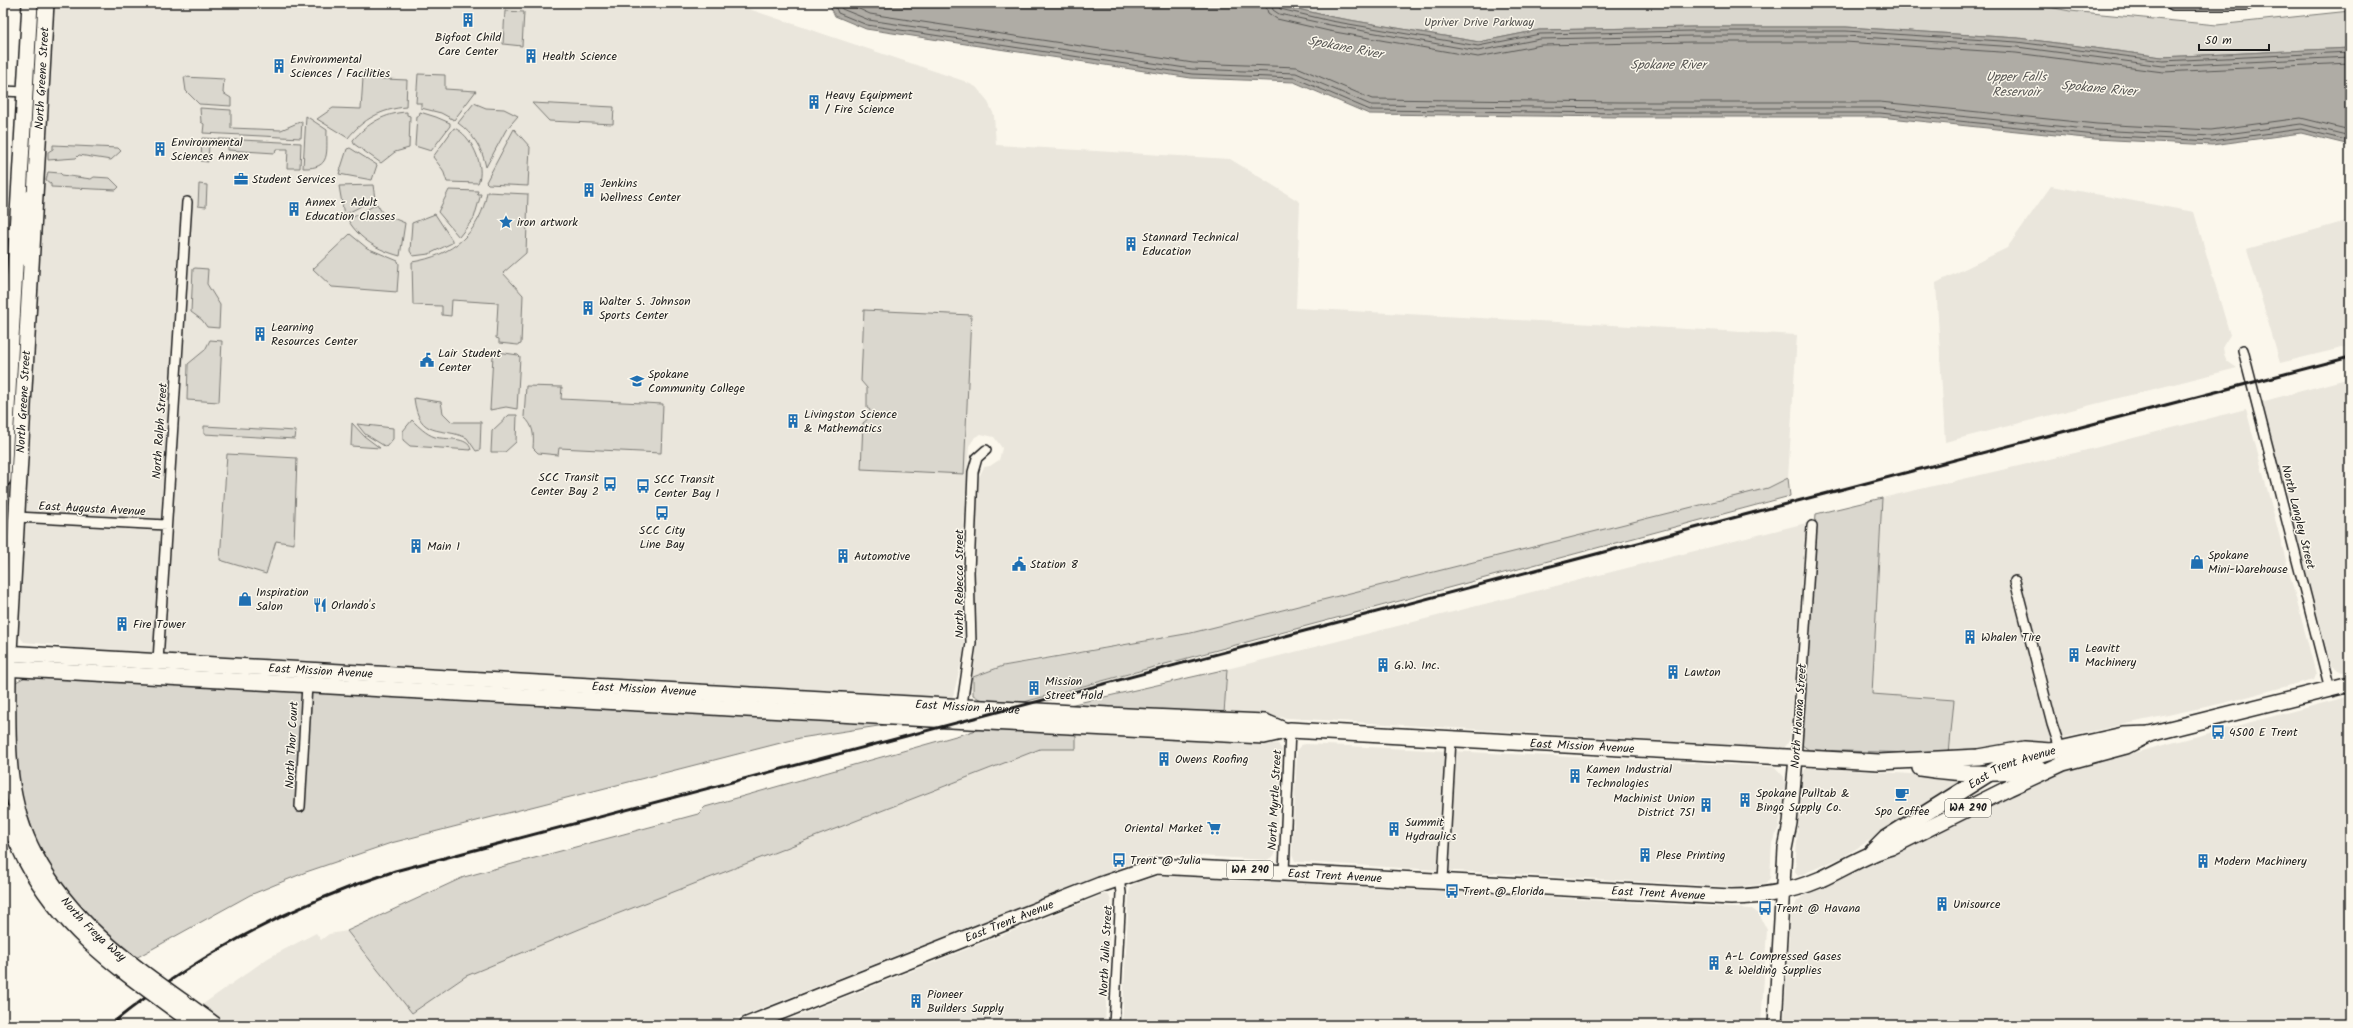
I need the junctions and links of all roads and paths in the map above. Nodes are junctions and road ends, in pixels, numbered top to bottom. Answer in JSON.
{"nodes":[{"id":1,"x":46,"y":3,"type":"edge"},
{"id":2,"x":2173,"y":3,"type":"edge"},
{"id":3,"x":2247,"y":3,"type":"edge"},
{"id":4,"x":30,"y":8,"type":"edge"},
{"id":5,"x":3,"y":91,"type":"edge"},
{"id":6,"x":25,"y":92,"type":"junction"},
{"id":7,"x":39,"y":135,"type":"junction"},
{"id":8,"x":36,"y":191,"type":"junction"},
{"id":9,"x":187,"y":202,"type":"dead end"},
{"id":10,"x":10,"y":234,"type":"edge"},
{"id":11,"x":14,"y":278,"type":"junction"},
{"id":12,"x":2243,"y":350,"type":"dead end"},
{"id":13,"x":6,"y":375,"type":"edge"},
{"id":14,"x":25,"y":376,"type":"junction"},
{"id":15,"x":986,"y":450,"type":"dead end"},
{"id":16,"x":3,"y":479,"type":"edge"},
{"id":17,"x":17,"y":517,"type":"junction"},
{"id":18,"x":166,"y":525,"type":"junction"},
{"id":19,"x":1812,"y":526,"type":"dead end"},
{"id":20,"x":2015,"y":581,"type":"dead end"},
{"id":21,"x":6,"y":653,"type":"edge"},
{"id":22,"x":158,"y":661,"type":"junction"},
{"id":23,"x":6,"y":668,"type":"edge"},
{"id":24,"x":2350,"y":684,"type":"edge"},
{"id":25,"x":307,"y":685,"type":"junction"},
{"id":26,"x":2330,"y":690,"type":"junction"},
{"id":27,"x":962,"y":705,"type":"junction"},
{"id":28,"x":961,"y":721,"type":"junction"},
{"id":29,"x":1287,"y":730,"type":"junction"},
{"id":30,"x":1451,"y":739,"type":"junction"},
{"id":31,"x":2058,"y":754,"type":"junction"},
{"id":32,"x":1796,"y":758,"type":"junction"},
{"id":33,"x":1879,"y":762,"type":"junction"},
{"id":34,"x":1987,"y":773,"type":"junction"},
{"id":35,"x":15,"y":800,"type":"joint"},
{"id":36,"x":300,"y":807,"type":"dead end"},
{"id":37,"x":3,"y":812,"type":"edge"},
{"id":38,"x":1872,"y":852,"type":"junction"},
{"id":39,"x":30,"y":857,"type":"junction"},
{"id":40,"x":1284,"y":872,"type":"junction"},
{"id":41,"x":1118,"y":878,"type":"junction"},
{"id":42,"x":1443,"y":880,"type":"junction"},
{"id":43,"x":1783,"y":891,"type":"junction"},
{"id":44,"x":196,"y":1025,"type":"edge"},
{"id":45,"x":215,"y":1025,"type":"edge"},
{"id":46,"x":746,"y":1025,"type":"edge"},
{"id":47,"x":1114,"y":1025,"type":"edge"},
{"id":48,"x":1775,"y":1025,"type":"edge"}],
"edges":[{"from":1,"to":7,"type":"main road","name":"North Greene Street"},
{"from":2,"to":3,"type":"street"},
{"from":4,"to":6,"type":"main road","name":"North Greene Street"},
{"from":4,"to":7,"type":"main road"},
{"from":5,"to":6,"type":"street"},
{"from":6,"to":10,"type":"main road","name":"North Greene Street"},
{"from":7,"to":8,"type":"main road","name":"North Greene Street"},
{"from":8,"to":11,"type":"street"},
{"from":8,"to":14,"type":"main road","name":"North Greene Street"},
{"from":9,"to":18,"type":"street","name":"North Ralph Street"},
{"from":10,"to":11,"type":"main road","name":"North Greene Street"},
{"from":11,"to":13,"type":"main road","name":"North Greene Street"},
{"from":12,"to":26,"type":"street","name":"North Langley Street"},
{"from":13,"to":14,"type":"street"},
{"from":13,"to":16,"type":"main road","name":"North Greene Street"},
{"from":14,"to":17,"type":"main road","name":"North Greene Street"},
{"from":15,"to":27,"type":"street","name":"North Rebecca Street"},
{"from":17,"to":18,"type":"street","name":"East Augusta Avenue"},
{"from":17,"to":21,"type":"main road","name":"North Greene Street"},
{"from":18,"to":22,"type":"street","name":"North Ralph Street"},
{"from":19,"to":32,"type":"street","name":"North Havana Street"},
{"from":20,"to":31,"type":"street"},
{"from":21,"to":22,"type":"main road","name":"East Mission Avenue"},
{"from":21,"to":23,"type":"main road","name":"North Greene Street"},
{"from":22,"to":27,"type":"main road","name":"East Mission Avenue"},
{"from":23,"to":25,"type":"main road","name":"East Mission Avenue"},
{"from":23,"to":35,"type":"main road","name":"North Greene Street"},
{"from":24,"to":26,"type":"main road","name":"East Trent Avenue","number":"WA 290"},
{"from":25,"to":28,"type":"main road","name":"East Mission Avenue"},
{"from":25,"to":36,"type":"street","name":"North Thor Court"},
{"from":26,"to":31,"type":"main road","name":"East Trent Avenue","number":"WA 290"},
{"from":27,"to":28,"type":"street","name":"North Rebecca Street"},
{"from":27,"to":29,"type":"main road","name":"East Mission Avenue"},
{"from":28,"to":29,"type":"main road","name":"East Mission Avenue"},
{"from":29,"to":30,"type":"main road","name":"East Mission Avenue"},
{"from":29,"to":40,"type":"street","name":"North Myrtle Street"},
{"from":30,"to":32,"type":"main road","name":"East Mission Avenue"},
{"from":30,"to":42,"type":"street"},
{"from":31,"to":33,"type":"main road","name":"East Mission Avenue"},
{"from":31,"to":34,"type":"main road","name":"East Trent Avenue","number":"WA 290"},
{"from":31,"to":38,"type":"main road","name":"East Trent Avenue","number":"WA 290"},
{"from":32,"to":33,"type":"main road","name":"East Mission Avenue"},
{"from":32,"to":43,"type":"street","name":"North Havana Street"},
{"from":33,"to":34,"type":"main road","name":"East Mission Avenue"},
{"from":34,"to":38,"type":"main road","name":"East Trent Avenue","number":"WA 290"},
{"from":35,"to":39,"type":"main road","name":"North Freya Way"},
{"from":37,"to":39,"type":"main road","name":"North Freya Way"},
{"from":38,"to":43,"type":"main road","name":"East Trent Avenue","number":"WA 290"},
{"from":39,"to":44,"type":"main road","name":"North Freya Way","bridge":true},
{"from":39,"to":45,"type":"main road","name":"North Freya Way","bridge":true},
{"from":40,"to":41,"type":"main road","name":"East Trent Avenue","number":"WA 290"},
{"from":40,"to":42,"type":"main road","name":"East Trent Avenue","number":"WA 290"},
{"from":41,"to":46,"type":"main road","name":"East Trent Avenue","number":"WA 290"},
{"from":41,"to":47,"type":"street","name":"North Julia Street"},
{"from":42,"to":43,"type":"main road","name":"East Trent Avenue","number":"WA 290"},
{"from":43,"to":48,"type":"street","name":"North Havana Street"}]}
